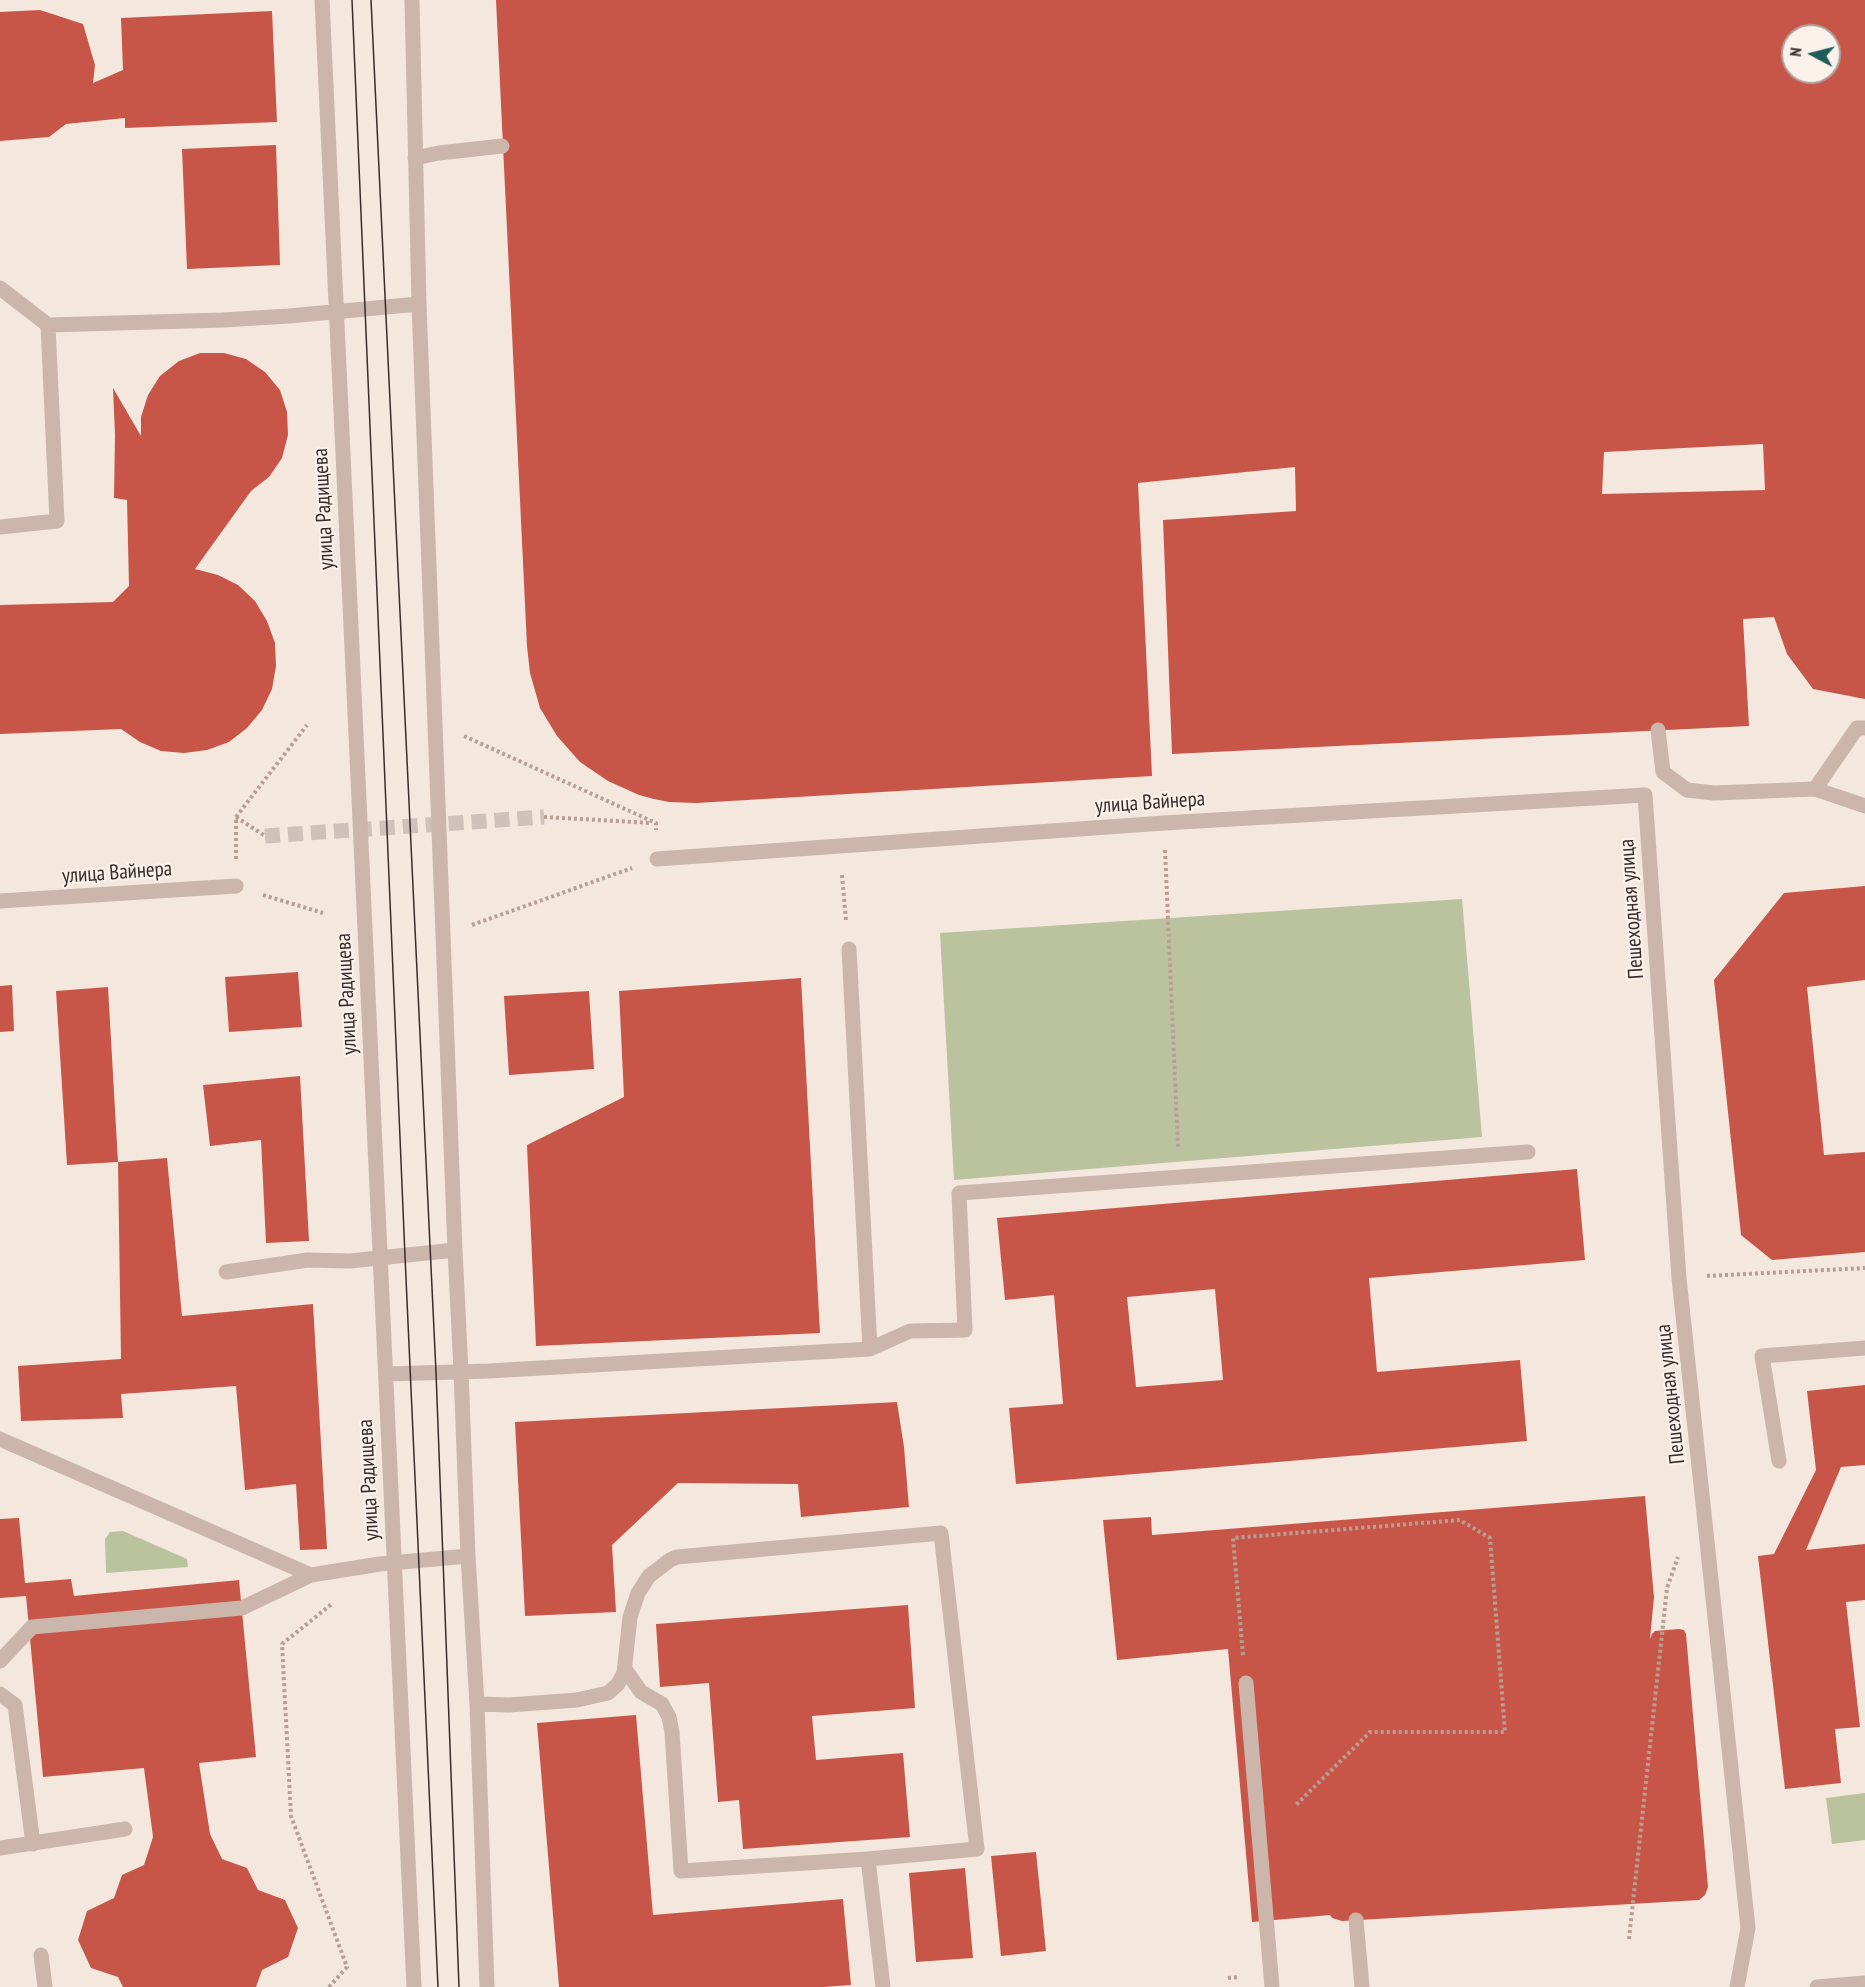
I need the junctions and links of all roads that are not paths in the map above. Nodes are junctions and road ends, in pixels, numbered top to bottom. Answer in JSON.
{"nodes":[{"id":1,"x":322,"y":0,"type":"edge"},
{"id":2,"x":412,"y":0,"type":"edge"},
{"id":3,"x":502,"y":146,"type":"dead end"},
{"id":4,"x":415,"y":158,"type":"junction"},
{"id":5,"x":0,"y":288,"type":"edge"},
{"id":6,"x":419,"y":304,"type":"junction"},
{"id":7,"x":336,"y":311,"type":"junction"},
{"id":8,"x":48,"y":325,"type":"junction"},
{"id":9,"x":0,"y":527,"type":"edge"},
{"id":10,"x":1865,"y":728,"type":"edge"},
{"id":11,"x":1658,"y":730,"type":"dead end"},
{"id":12,"x":1815,"y":789,"type":"junction"},
{"id":13,"x":1645,"y":795,"type":"joint"},
{"id":14,"x":1865,"y":806,"type":"edge"},
{"id":15,"x":657,"y":859,"type":"road end"},
{"id":16,"x":236,"y":886,"type":"road end"},
{"id":17,"x":0,"y":902,"type":"edge"},
{"id":18,"x":849,"y":948,"type":"road end"},
{"id":19,"x":1528,"y":1152,"type":"dead end"},
{"id":20,"x":455,"y":1250,"type":"junction"},
{"id":21,"x":380,"y":1258,"type":"junction"},
{"id":22,"x":226,"y":1272,"type":"dead end"},
{"id":23,"x":1865,"y":1348,"type":"edge"},
{"id":24,"x":870,"y":1349,"type":"junction"},
{"id":25,"x":461,"y":1371,"type":"junction"},
{"id":26,"x":386,"y":1374,"type":"junction"},
{"id":27,"x":0,"y":1439,"type":"edge"},
{"id":28,"x":1779,"y":1461,"type":"dead end"},
{"id":29,"x":468,"y":1556,"type":"junction"},
{"id":30,"x":394,"y":1563,"type":"junction"},
{"id":31,"x":311,"y":1575,"type":"junction"},
{"id":32,"x":0,"y":1661,"type":"edge"},
{"id":33,"x":625,"y":1669,"type":"junction"},
{"id":34,"x":1246,"y":1683,"type":"road end"},
{"id":35,"x":0,"y":1694,"type":"edge"},
{"id":36,"x":477,"y":1704,"type":"junction"},
{"id":37,"x":125,"y":1828,"type":"dead end"},
{"id":38,"x":33,"y":1844,"type":"junction"},
{"id":39,"x":0,"y":1848,"type":"edge"},
{"id":40,"x":868,"y":1859,"type":"junction"},
{"id":41,"x":1356,"y":1920,"type":"dead end"},
{"id":42,"x":41,"y":1955,"type":"dead end"},
{"id":43,"x":1865,"y":1983,"type":"edge"},
{"id":44,"x":45,"y":1987,"type":"edge"},
{"id":45,"x":414,"y":1987,"type":"edge"},
{"id":46,"x":488,"y":1987,"type":"edge"},
{"id":47,"x":883,"y":1987,"type":"edge"},
{"id":48,"x":1272,"y":1987,"type":"edge"},
{"id":49,"x":1362,"y":1987,"type":"edge"},
{"id":50,"x":1737,"y":1987,"type":"edge"},
{"id":51,"x":1817,"y":1987,"type":"edge"}],
"edges":[{"from":1,"to":7,"type":"street","name":"улица Радищева"},
{"from":2,"to":4,"type":"street"},
{"from":3,"to":4,"type":"street"},
{"from":4,"to":6,"type":"street"},
{"from":5,"to":8,"type":"street"},
{"from":6,"to":7,"type":"street"},
{"from":6,"to":20,"type":"street"},
{"from":7,"to":8,"type":"street"},
{"from":7,"to":21,"type":"street","name":"улица Радищева"},
{"from":8,"to":9,"type":"street"},
{"from":10,"to":12,"type":"street"},
{"from":11,"to":12,"type":"street"},
{"from":12,"to":14,"type":"street"},
{"from":13,"to":15,"type":"street","name":"улица Вайнера"},
{"from":13,"to":50,"type":"street","name":"Пешеходная улица"},
{"from":16,"to":17,"type":"street","name":"улица Вайнера"},
{"from":18,"to":24,"type":"street"},
{"from":19,"to":24,"type":"street"},
{"from":20,"to":21,"type":"street"},
{"from":20,"to":25,"type":"street"},
{"from":21,"to":22,"type":"street"},
{"from":21,"to":26,"type":"street","name":"улица Радищева"},
{"from":23,"to":28,"type":"street"},
{"from":24,"to":25,"type":"street"},
{"from":25,"to":26,"type":"street"},
{"from":25,"to":29,"type":"street"},
{"from":26,"to":30,"type":"street","name":"улица Радищева"},
{"from":27,"to":31,"type":"street"},
{"from":29,"to":30,"type":"street"},
{"from":29,"to":36,"type":"street"},
{"from":30,"to":31,"type":"street"},
{"from":30,"to":45,"type":"street","name":"улица Радищева"},
{"from":31,"to":32,"type":"street"},
{"from":33,"to":36,"type":"street"},
{"from":33,"to":40,"type":"street"},
{"from":33,"to":40,"type":"street"},
{"from":34,"to":48,"type":"street"},
{"from":35,"to":38,"type":"street"},
{"from":36,"to":46,"type":"street"},
{"from":37,"to":38,"type":"street"},
{"from":38,"to":39,"type":"street"},
{"from":40,"to":47,"type":"street"},
{"from":41,"to":49,"type":"street"},
{"from":42,"to":44,"type":"street"},
{"from":43,"to":51,"type":"street"}]}
